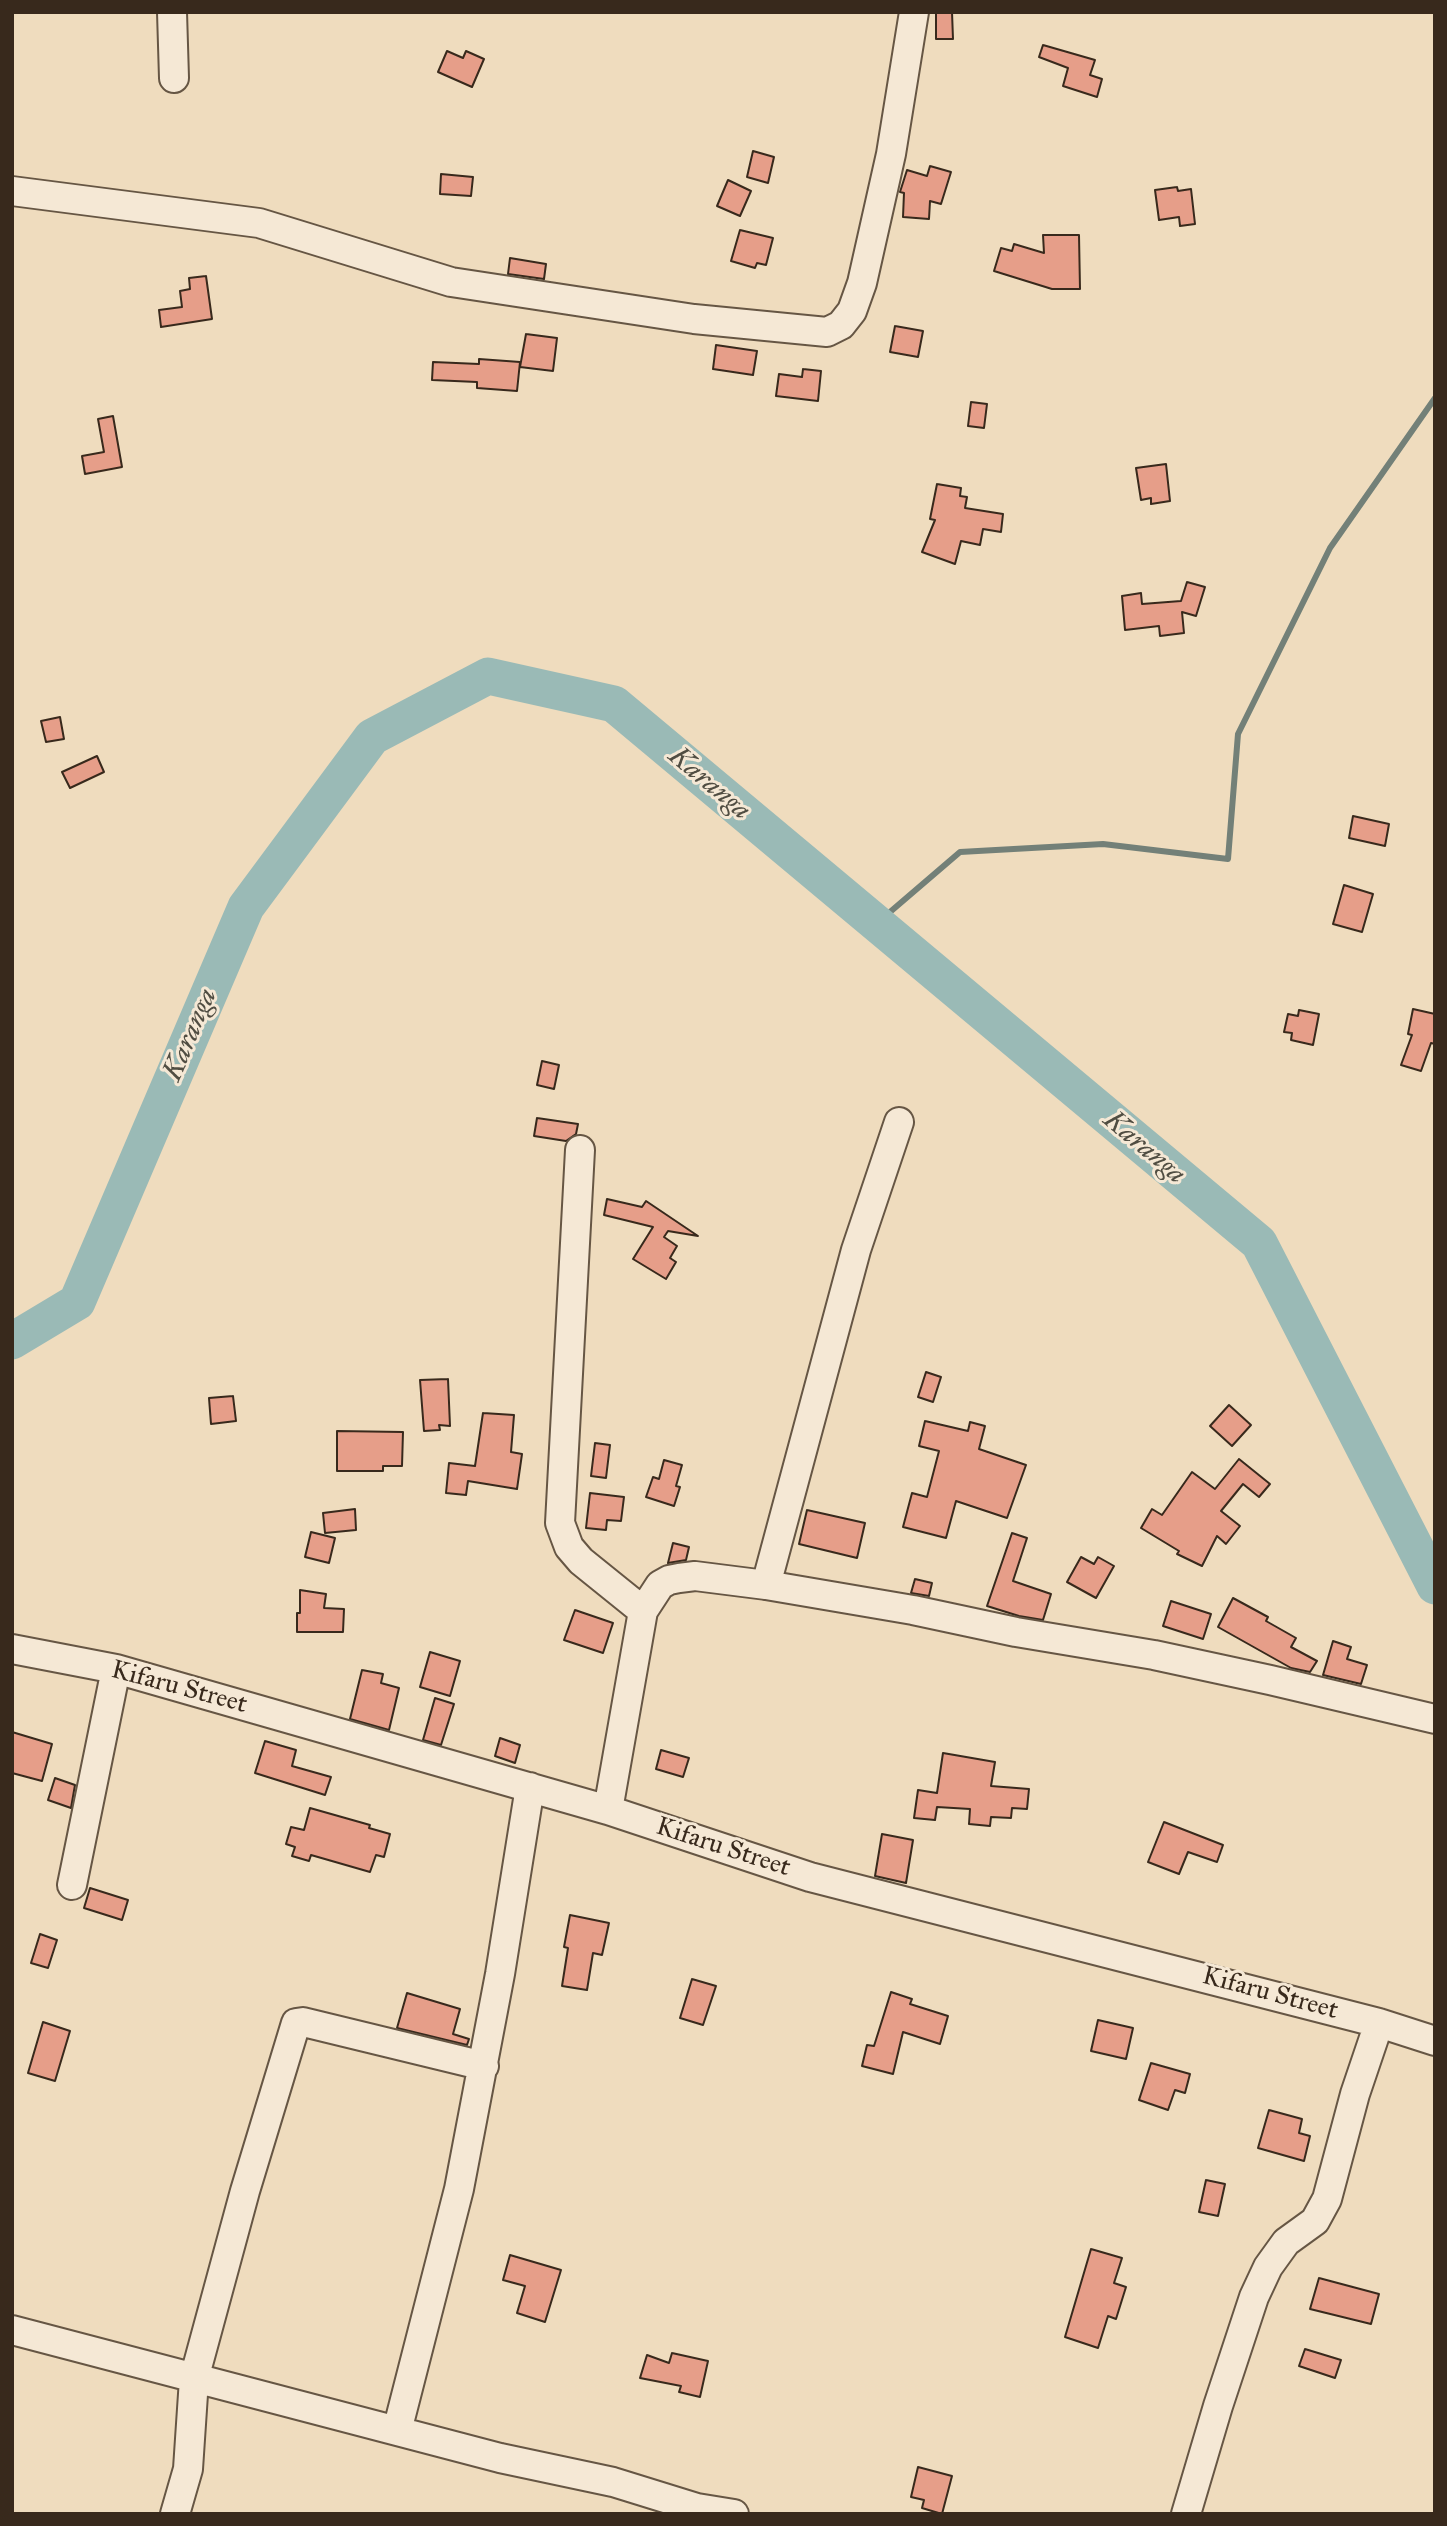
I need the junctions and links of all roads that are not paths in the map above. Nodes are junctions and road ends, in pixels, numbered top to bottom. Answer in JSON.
{"nodes":[{"id":1,"x":172,"y":12,"type":"edge"},
{"id":2,"x":914,"y":12,"type":"edge"},
{"id":3,"x":174,"y":78,"type":"dead end"},
{"id":4,"x":12,"y":191,"type":"edge"},
{"id":5,"x":899,"y":1122,"type":"dead end"},
{"id":6,"x":580,"y":1150,"type":"dead end"},
{"id":7,"x":766,"y":1585,"type":"junction"},
{"id":8,"x":643,"y":1611,"type":"junction"},
{"id":9,"x":12,"y":1649,"type":"edge"},
{"id":10,"x":116,"y":1669,"type":"junction"},
{"id":11,"x":1435,"y":1719,"type":"edge"},
{"id":12,"x":530,"y":1787,"type":"junction"},
{"id":13,"x":608,"y":1810,"type":"junction"},
{"id":14,"x":72,"y":1885,"type":"dead end"},
{"id":15,"x":1379,"y":2023,"type":"junction"},
{"id":16,"x":1435,"y":2041,"type":"edge"},
{"id":17,"x":484,"y":2066,"type":"junction"},
{"id":18,"x":12,"y":2330,"type":"edge"},
{"id":19,"x":194,"y":2379,"type":"junction"},
{"id":20,"x":397,"y":2431,"type":"junction"},
{"id":21,"x":175,"y":2514,"type":"edge"},
{"id":22,"x":734,"y":2514,"type":"edge"},
{"id":23,"x":1185,"y":2514,"type":"edge"}],
"edges":[{"from":1,"to":3,"type":"street"},
{"from":2,"to":4,"type":"street"},
{"from":5,"to":7,"type":"street"},
{"from":6,"to":8,"type":"street"},
{"from":7,"to":8,"type":"street"},
{"from":7,"to":11,"type":"street"},
{"from":8,"to":13,"type":"street"},
{"from":9,"to":10,"type":"street","name":"Kifaru Street"},
{"from":10,"to":12,"type":"street","name":"Kifaru Street"},
{"from":10,"to":14,"type":"street"},
{"from":12,"to":13,"type":"street","name":"Kifaru Street"},
{"from":12,"to":17,"type":"street"},
{"from":13,"to":15,"type":"street","name":"Kifaru Street"},
{"from":15,"to":16,"type":"street","name":"Kifaru Street"},
{"from":15,"to":23,"type":"street"},
{"from":17,"to":19,"type":"street"},
{"from":17,"to":20,"type":"street"},
{"from":18,"to":19,"type":"street"},
{"from":19,"to":20,"type":"street"},
{"from":19,"to":21,"type":"street"},
{"from":20,"to":22,"type":"street"}]}
